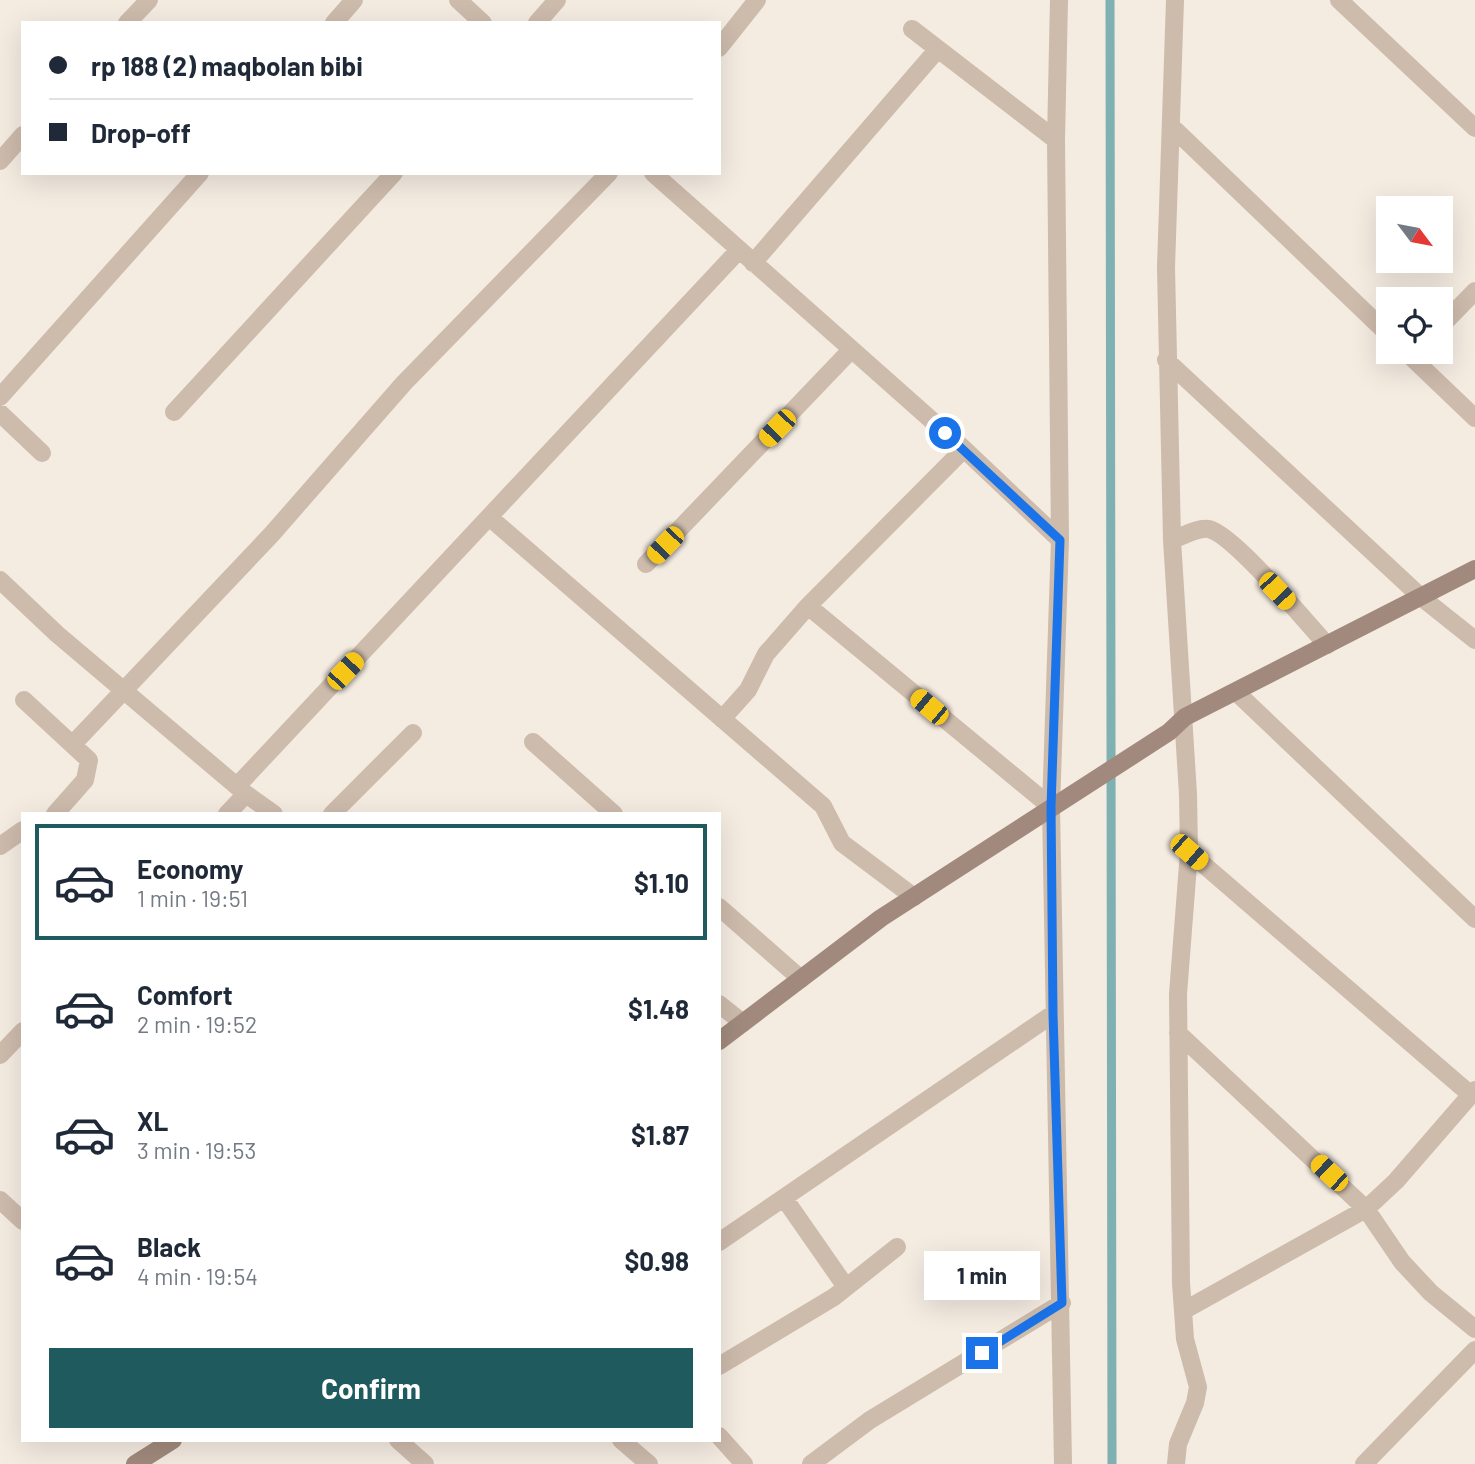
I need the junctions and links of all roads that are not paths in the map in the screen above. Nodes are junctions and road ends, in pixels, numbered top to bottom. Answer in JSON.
{"nodes":[{"id":1,"x":149,"y":0,"type":"edge"},
{"id":2,"x":354,"y":0,"type":"edge"},
{"id":3,"x":458,"y":0,"type":"edge"},
{"id":4,"x":557,"y":0,"type":"edge"},
{"id":5,"x":757,"y":0,"type":"edge"},
{"id":6,"x":1059,"y":0,"type":"edge"},
{"id":7,"x":1175,"y":0,"type":"edge"},
{"id":8,"x":1339,"y":0,"type":"edge"},
{"id":9,"x":129,"y":21,"type":"edge"},
{"id":10,"x":336,"y":21,"type":"edge"},
{"id":11,"x":481,"y":21,"type":"edge"},
{"id":12,"x":539,"y":21,"type":"edge"},
{"id":13,"x":912,"y":29,"type":"dead end"},
{"id":14,"x":721,"y":45,"type":"edge"},
{"id":15,"x":937,"y":50,"type":"junction"},
{"id":16,"x":1171,"y":126,"type":"junction"},
{"id":17,"x":1475,"y":128,"type":"edge"},
{"id":18,"x":21,"y":137,"type":"edge"},
{"id":19,"x":1056,"y":140,"type":"junction"},
{"id":20,"x":0,"y":160,"type":"edge"},
{"id":21,"x":198,"y":175,"type":"edge"},
{"id":22,"x":392,"y":175,"type":"edge"},
{"id":23,"x":607,"y":175,"type":"edge"},
{"id":24,"x":655,"y":175,"type":"edge"},
{"id":25,"x":739,"y":250,"type":"junction"},
{"id":26,"x":753,"y":263,"type":"junction"},
{"id":27,"x":1475,"y":291,"type":"edge"},
{"id":28,"x":1453,"y":314,"type":"edge"},
{"id":29,"x":1376,"y":322,"type":"edge"},
{"id":30,"x":852,"y":350,"type":"junction"},
{"id":31,"x":1167,"y":360,"type":"junction"},
{"id":32,"x":1422,"y":364,"type":"edge"},
{"id":33,"x":0,"y":397,"type":"edge"},
{"id":34,"x":174,"y":412,"type":"dead end"},
{"id":35,"x":0,"y":413,"type":"edge"},
{"id":36,"x":1475,"y":418,"type":"edge"},
{"id":37,"x":964,"y":449,"type":"junction"},
{"id":38,"x":42,"y":453,"type":"dead end"},
{"id":39,"x":489,"y":517,"type":"junction"},
{"id":40,"x":1060,"y":540,"type":"junction"},
{"id":41,"x":1172,"y":540,"type":"junction"},
{"id":42,"x":646,"y":564,"type":"dead end"},
{"id":43,"x":1475,"y":569,"type":"edge"},
{"id":44,"x":0,"y":580,"type":"edge"},
{"id":45,"x":1421,"y":597,"type":"junction"},
{"id":46,"x":808,"y":606,"type":"junction"},
{"id":47,"x":1475,"y":640,"type":"edge"},
{"id":48,"x":1327,"y":645,"type":"junction"},
{"id":49,"x":122,"y":689,"type":"junction"},
{"id":50,"x":1236,"y":692,"type":"junction"},
{"id":51,"x":24,"y":700,"type":"dead end"},
{"id":52,"x":1185,"y":717,"type":"junction"},
{"id":53,"x":722,"y":719,"type":"junction"},
{"id":54,"x":413,"y":733,"type":"dead end"},
{"id":55,"x":533,"y":742,"type":"dead end"},
{"id":56,"x":74,"y":743,"type":"junction"},
{"id":57,"x":241,"y":790,"type":"junction"},
{"id":58,"x":1051,"y":807,"type":"junction"},
{"id":59,"x":57,"y":812,"type":"edge"},
{"id":60,"x":228,"y":812,"type":"edge"},
{"id":61,"x":271,"y":812,"type":"edge"},
{"id":62,"x":334,"y":812,"type":"edge"},
{"id":63,"x":612,"y":812,"type":"edge"},
{"id":64,"x":21,"y":831,"type":"edge"},
{"id":65,"x":0,"y":846,"type":"edge"},
{"id":66,"x":1189,"y":852,"type":"junction"},
{"id":67,"x":914,"y":897,"type":"junction"},
{"id":68,"x":721,"y":909,"type":"edge"},
{"id":69,"x":1475,"y":919,"type":"edge"},
{"id":70,"x":801,"y":979,"type":"junction"},
{"id":71,"x":721,"y":1006,"type":"edge"},
{"id":72,"x":1053,"y":1014,"type":"junction"},
{"id":73,"x":743,"y":1023,"type":"junction"},
{"id":74,"x":21,"y":1033,"type":"edge"},
{"id":75,"x":1178,"y":1033,"type":"junction"},
{"id":76,"x":721,"y":1040,"type":"edge"},
{"id":77,"x":0,"y":1055,"type":"edge"},
{"id":78,"x":1473,"y":1092,"type":"edge"},
{"id":79,"x":784,"y":1198,"type":"junction"},
{"id":80,"x":0,"y":1200,"type":"edge"},
{"id":81,"x":1366,"y":1209,"type":"junction"},
{"id":82,"x":21,"y":1219,"type":"edge"},
{"id":83,"x":721,"y":1241,"type":"edge"},
{"id":84,"x":897,"y":1247,"type":"dead end"},
{"id":85,"x":846,"y":1287,"type":"junction"},
{"id":86,"x":1062,"y":1303,"type":"junction"},
{"id":87,"x":1183,"y":1311,"type":"junction"},
{"id":88,"x":1475,"y":1329,"type":"edge"},
{"id":89,"x":1475,"y":1350,"type":"edge"},
{"id":90,"x":721,"y":1365,"type":"edge"},
{"id":91,"x":721,"y":1438,"type":"edge"},
{"id":92,"x":170,"y":1442,"type":"edge"},
{"id":93,"x":400,"y":1442,"type":"edge"},
{"id":94,"x":623,"y":1442,"type":"edge"},
{"id":95,"x":135,"y":1464,"type":"edge"},
{"id":96,"x":425,"y":1464,"type":"edge"},
{"id":97,"x":649,"y":1464,"type":"edge"},
{"id":98,"x":744,"y":1464,"type":"edge"},
{"id":99,"x":811,"y":1464,"type":"edge"},
{"id":100,"x":1063,"y":1464,"type":"edge"},
{"id":101,"x":1176,"y":1464,"type":"edge"},
{"id":102,"x":1364,"y":1464,"type":"edge"}],
"edges":[{"from":1,"to":9,"type":"street"},
{"from":2,"to":10,"type":"street"},
{"from":3,"to":11,"type":"street"},
{"from":4,"to":12,"type":"street"},
{"from":5,"to":14,"type":"street"},
{"from":6,"to":19,"type":"street"},
{"from":7,"to":16,"type":"street"},
{"from":8,"to":17,"type":"street"},
{"from":13,"to":15,"type":"street"},
{"from":15,"to":19,"type":"street"},
{"from":15,"to":26,"type":"street"},
{"from":16,"to":29,"type":"street"},
{"from":16,"to":31,"type":"street"},
{"from":18,"to":20,"type":"street"},
{"from":19,"to":40,"type":"street"},
{"from":21,"to":33,"type":"street"},
{"from":22,"to":34,"type":"street"},
{"from":23,"to":49,"type":"street"},
{"from":24,"to":25,"type":"street"},
{"from":25,"to":26,"type":"street"},
{"from":25,"to":39,"type":"street"},
{"from":26,"to":30,"type":"street"},
{"from":27,"to":28,"type":"street"},
{"from":30,"to":37,"type":"street"},
{"from":30,"to":42,"type":"street"},
{"from":31,"to":41,"type":"street"},
{"from":31,"to":45,"type":"street"},
{"from":32,"to":36,"type":"street"},
{"from":35,"to":38,"type":"street"},
{"from":37,"to":40,"type":"street"},
{"from":37,"to":46,"type":"street"},
{"from":39,"to":53,"type":"street"},
{"from":39,"to":57,"type":"street"},
{"from":40,"to":58,"type":"street"},
{"from":41,"to":48,"type":"street"},
{"from":41,"to":52,"type":"street"},
{"from":43,"to":45,"type":"street"},
{"from":44,"to":49,"type":"street"},
{"from":45,"to":47,"type":"street"},
{"from":45,"to":48,"type":"street"},
{"from":46,"to":53,"type":"street"},
{"from":46,"to":58,"type":"street"},
{"from":48,"to":50,"type":"street"},
{"from":49,"to":56,"type":"street"},
{"from":49,"to":57,"type":"street"},
{"from":50,"to":52,"type":"street"},
{"from":50,"to":69,"type":"street"},
{"from":51,"to":56,"type":"street"},
{"from":52,"to":58,"type":"street"},
{"from":52,"to":66,"type":"street"},
{"from":53,"to":67,"type":"street"},
{"from":54,"to":62,"type":"street"},
{"from":55,"to":63,"type":"street"},
{"from":56,"to":59,"type":"street"},
{"from":57,"to":60,"type":"street"},
{"from":57,"to":61,"type":"street"},
{"from":58,"to":67,"type":"street"},
{"from":58,"to":72,"type":"street"},
{"from":64,"to":65,"type":"street"},
{"from":66,"to":75,"type":"street"},
{"from":66,"to":78,"type":"street"},
{"from":67,"to":70,"type":"street"},
{"from":68,"to":70,"type":"street"},
{"from":70,"to":73,"type":"street"},
{"from":71,"to":73,"type":"street"},
{"from":72,"to":79,"type":"street"},
{"from":72,"to":86,"type":"street"},
{"from":73,"to":76,"type":"street"},
{"from":74,"to":77,"type":"street"},
{"from":75,"to":81,"type":"street"},
{"from":75,"to":87,"type":"street"},
{"from":78,"to":81,"type":"street"},
{"from":79,"to":83,"type":"street"},
{"from":79,"to":85,"type":"street"},
{"from":80,"to":82,"type":"street"},
{"from":81,"to":87,"type":"street"},
{"from":81,"to":88,"type":"street"},
{"from":84,"to":85,"type":"street"},
{"from":85,"to":90,"type":"street"},
{"from":86,"to":99,"type":"street"},
{"from":86,"to":100,"type":"street"},
{"from":87,"to":101,"type":"street"},
{"from":89,"to":102,"type":"street"},
{"from":91,"to":98,"type":"street"},
{"from":92,"to":95,"type":"street"},
{"from":93,"to":96,"type":"street"},
{"from":94,"to":97,"type":"street"}]}
